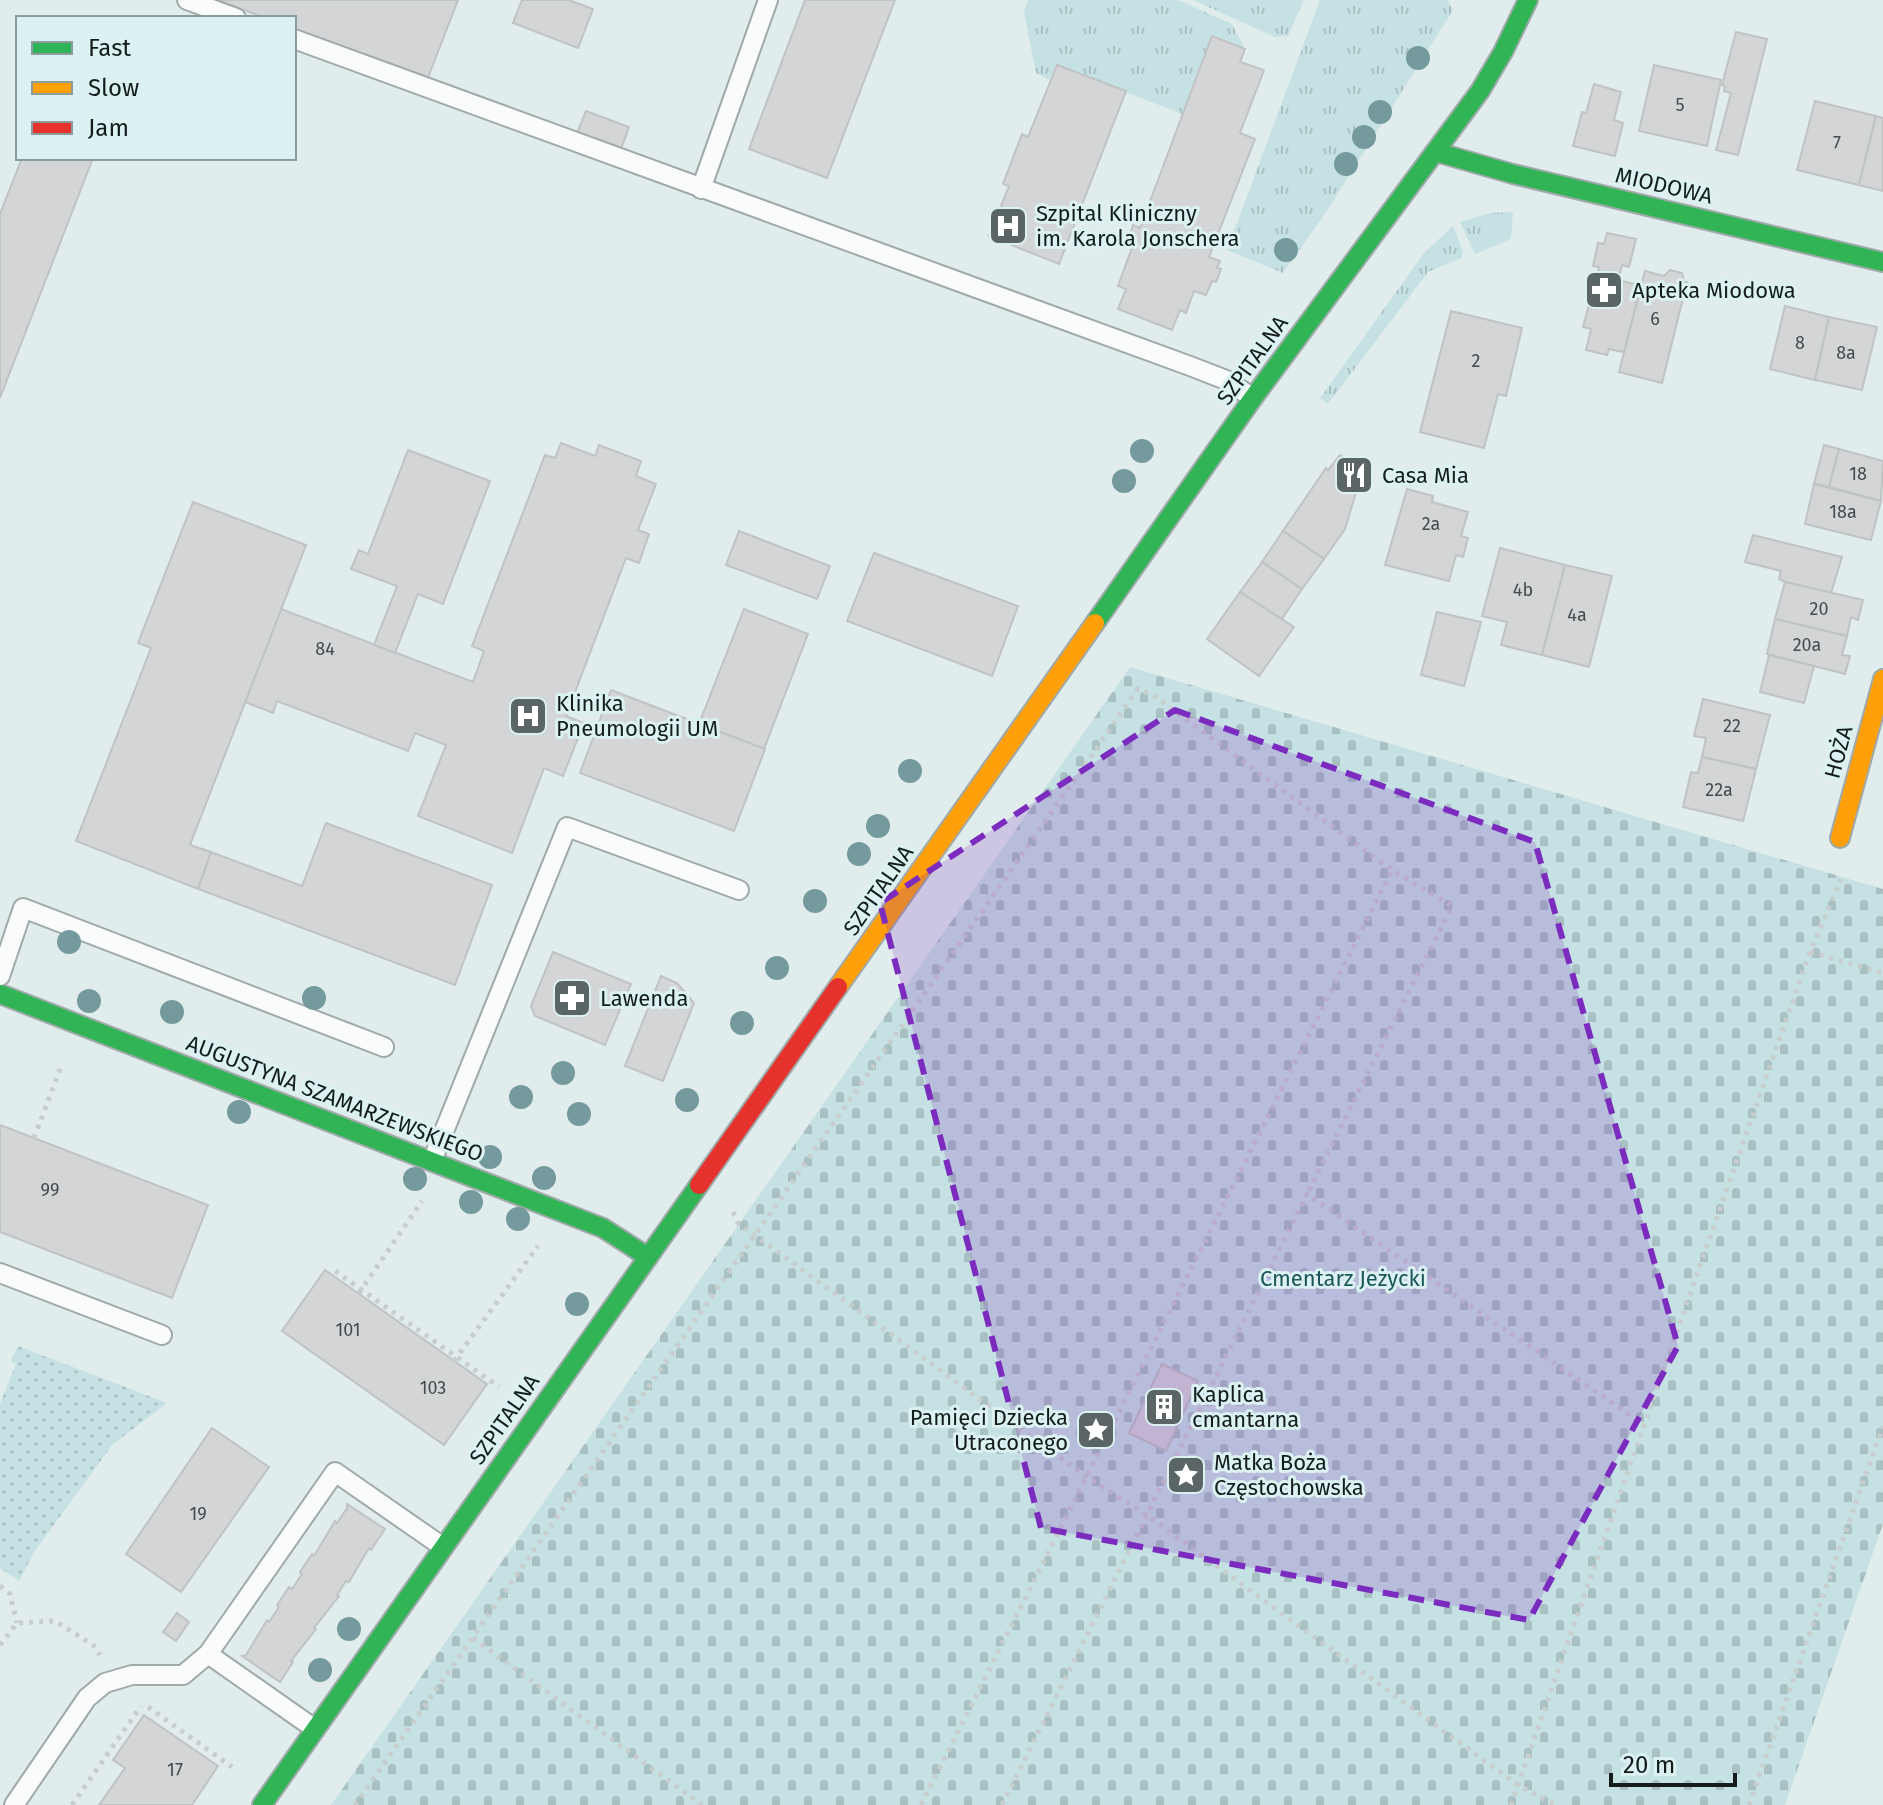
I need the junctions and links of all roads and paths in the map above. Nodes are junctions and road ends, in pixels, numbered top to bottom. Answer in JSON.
{"nodes":[{"id":1,"x":187,"y":0,"type":"edge"},
{"id":2,"x":768,"y":0,"type":"edge"},
{"id":3,"x":1528,"y":0,"type":"edge"},
{"id":4,"x":231,"y":16,"type":"edge"},
{"id":5,"x":296,"y":40,"type":"edge"},
{"id":6,"x":1436,"y":152,"type":"junction"},
{"id":7,"x":701,"y":189,"type":"junction"},
{"id":8,"x":1883,"y":262,"type":"edge"},
{"id":9,"x":1253,"y":398,"type":"junction"},
{"id":10,"x":1883,"y":679,"type":"edge"},
{"id":11,"x":1840,"y":838,"type":"joint"},
{"id":12,"x":1392,"y":870,"type":"junction"},
{"id":13,"x":739,"y":890,"type":"dead end"},
{"id":14,"x":1810,"y":952,"type":"junction"},
{"id":15,"x":1883,"y":973,"type":"edge"},
{"id":16,"x":0,"y":976,"type":"edge"},
{"id":17,"x":0,"y":994,"type":"edge"},
{"id":18,"x":384,"y":1047,"type":"dead end"},
{"id":19,"x":63,"y":1061,"type":"dead end"},
{"id":20,"x":34,"y":1138,"type":"dead end"},
{"id":21,"x":432,"y":1161,"type":"junction"},
{"id":22,"x":699,"y":1187,"type":"junction"},
{"id":23,"x":1307,"y":1194,"type":"junction"},
{"id":24,"x":422,"y":1200,"type":"dead end"},
{"id":25,"x":755,"y":1235,"type":"junction"},
{"id":26,"x":539,"y":1245,"type":"dead end"},
{"id":27,"x":648,"y":1257,"type":"junction"},
{"id":28,"x":335,"y":1271,"type":"dead end"},
{"id":29,"x":0,"y":1273,"type":"edge"},
{"id":30,"x":360,"y":1291,"type":"junction"},
{"id":31,"x":162,"y":1335,"type":"dead end"},
{"id":32,"x":455,"y":1359,"type":"junction"},
{"id":33,"x":499,"y":1387,"type":"dead end"},
{"id":34,"x":1643,"y":1424,"type":"junction"},
{"id":35,"x":1883,"y":1426,"type":"edge"},
{"id":36,"x":1087,"y":1477,"type":"junction"},
{"id":37,"x":1145,"y":1514,"type":"junction"},
{"id":38,"x":443,"y":1547,"type":"junction"},
{"id":39,"x":0,"y":1586,"type":"edge"},
{"id":40,"x":17,"y":1623,"type":"junction"},
{"id":41,"x":473,"y":1638,"type":"junction"},
{"id":42,"x":0,"y":1645,"type":"edge"},
{"id":43,"x":208,"y":1654,"type":"junction"},
{"id":44,"x":118,"y":1679,"type":"junction"},
{"id":45,"x":143,"y":1703,"type":"junction"},
{"id":46,"x":315,"y":1729,"type":"junction"},
{"id":47,"x":232,"y":1767,"type":"dead end"},
{"id":48,"x":1518,"y":1785,"type":"junction"},
{"id":49,"x":14,"y":1805,"type":"edge"},
{"id":50,"x":72,"y":1805,"type":"edge"},
{"id":51,"x":262,"y":1805,"type":"edge"},
{"id":52,"x":355,"y":1805,"type":"edge"},
{"id":53,"x":702,"y":1805,"type":"edge"},
{"id":54,"x":921,"y":1805,"type":"edge"},
{"id":55,"x":1002,"y":1805,"type":"edge"},
{"id":56,"x":1511,"y":1805,"type":"edge"},
{"id":57,"x":1555,"y":1805,"type":"edge"},
{"id":58,"x":1749,"y":1805,"type":"edge"}],
"edges":[{"from":1,"to":4,"type":"lane"},
{"from":2,"to":7,"type":"lane"},
{"from":3,"to":6,"type":"street","name":"SZPITALNA"},
{"from":5,"to":7,"type":"lane"},
{"from":6,"to":8,"type":"street","name":"MIODOWA"},
{"from":6,"to":9,"type":"street","name":"SZPITALNA"},
{"from":7,"to":9,"type":"lane"},
{"from":9,"to":22,"type":"street","name":"SZPITALNA"},
{"from":10,"to":11,"type":"street","name":"HOŻA"},
{"from":11,"to":14,"type":"path"},
{"from":12,"to":23,"type":"path"},
{"from":12,"to":25,"type":"path"},
{"from":12,"to":36,"type":"path"},
{"from":13,"to":21,"type":"lane"},
{"from":14,"to":15,"type":"path"},
{"from":14,"to":34,"type":"path"},
{"from":16,"to":18,"type":"lane"},
{"from":17,"to":21,"type":"street","name":"AUGUSTYNA SZAMARZEWSKIEGO"},
{"from":19,"to":20,"type":"path"},
{"from":21,"to":27,"type":"street","name":"AUGUSTYNA SZAMARZEWSKIEGO"},
{"from":22,"to":25,"type":"path"},
{"from":22,"to":27,"type":"street","name":"SZPITALNA"},
{"from":23,"to":34,"type":"path"},
{"from":23,"to":37,"type":"path"},
{"from":24,"to":30,"type":"path"},
{"from":25,"to":36,"type":"path"},
{"from":25,"to":41,"type":"path"},
{"from":26,"to":32,"type":"path"},
{"from":27,"to":38,"type":"street","name":"SZPITALNA"},
{"from":28,"to":30,"type":"path"},
{"from":29,"to":31,"type":"lane"},
{"from":30,"to":32,"type":"path"},
{"from":32,"to":33,"type":"path"},
{"from":34,"to":48,"type":"path"},
{"from":35,"to":58,"type":"path"},
{"from":36,"to":37,"type":"path"},
{"from":36,"to":54,"type":"path"},
{"from":37,"to":48,"type":"path"},
{"from":37,"to":55,"type":"path"},
{"from":38,"to":43,"type":"lane"},
{"from":38,"to":46,"type":"street","name":"SZPITALNA"},
{"from":39,"to":40,"type":"path"},
{"from":40,"to":42,"type":"path"},
{"from":40,"to":44,"type":"path"},
{"from":41,"to":52,"type":"path"},
{"from":41,"to":53,"type":"path"},
{"from":43,"to":44,"type":"lane"},
{"from":43,"to":46,"type":"lane"},
{"from":44,"to":45,"type":"path"},
{"from":44,"to":49,"type":"lane"},
{"from":45,"to":47,"type":"path"},
{"from":45,"to":50,"type":"path"},
{"from":46,"to":51,"type":"street","name":"SZPITALNA"},
{"from":48,"to":56,"type":"path"},
{"from":48,"to":57,"type":"path"}]}
